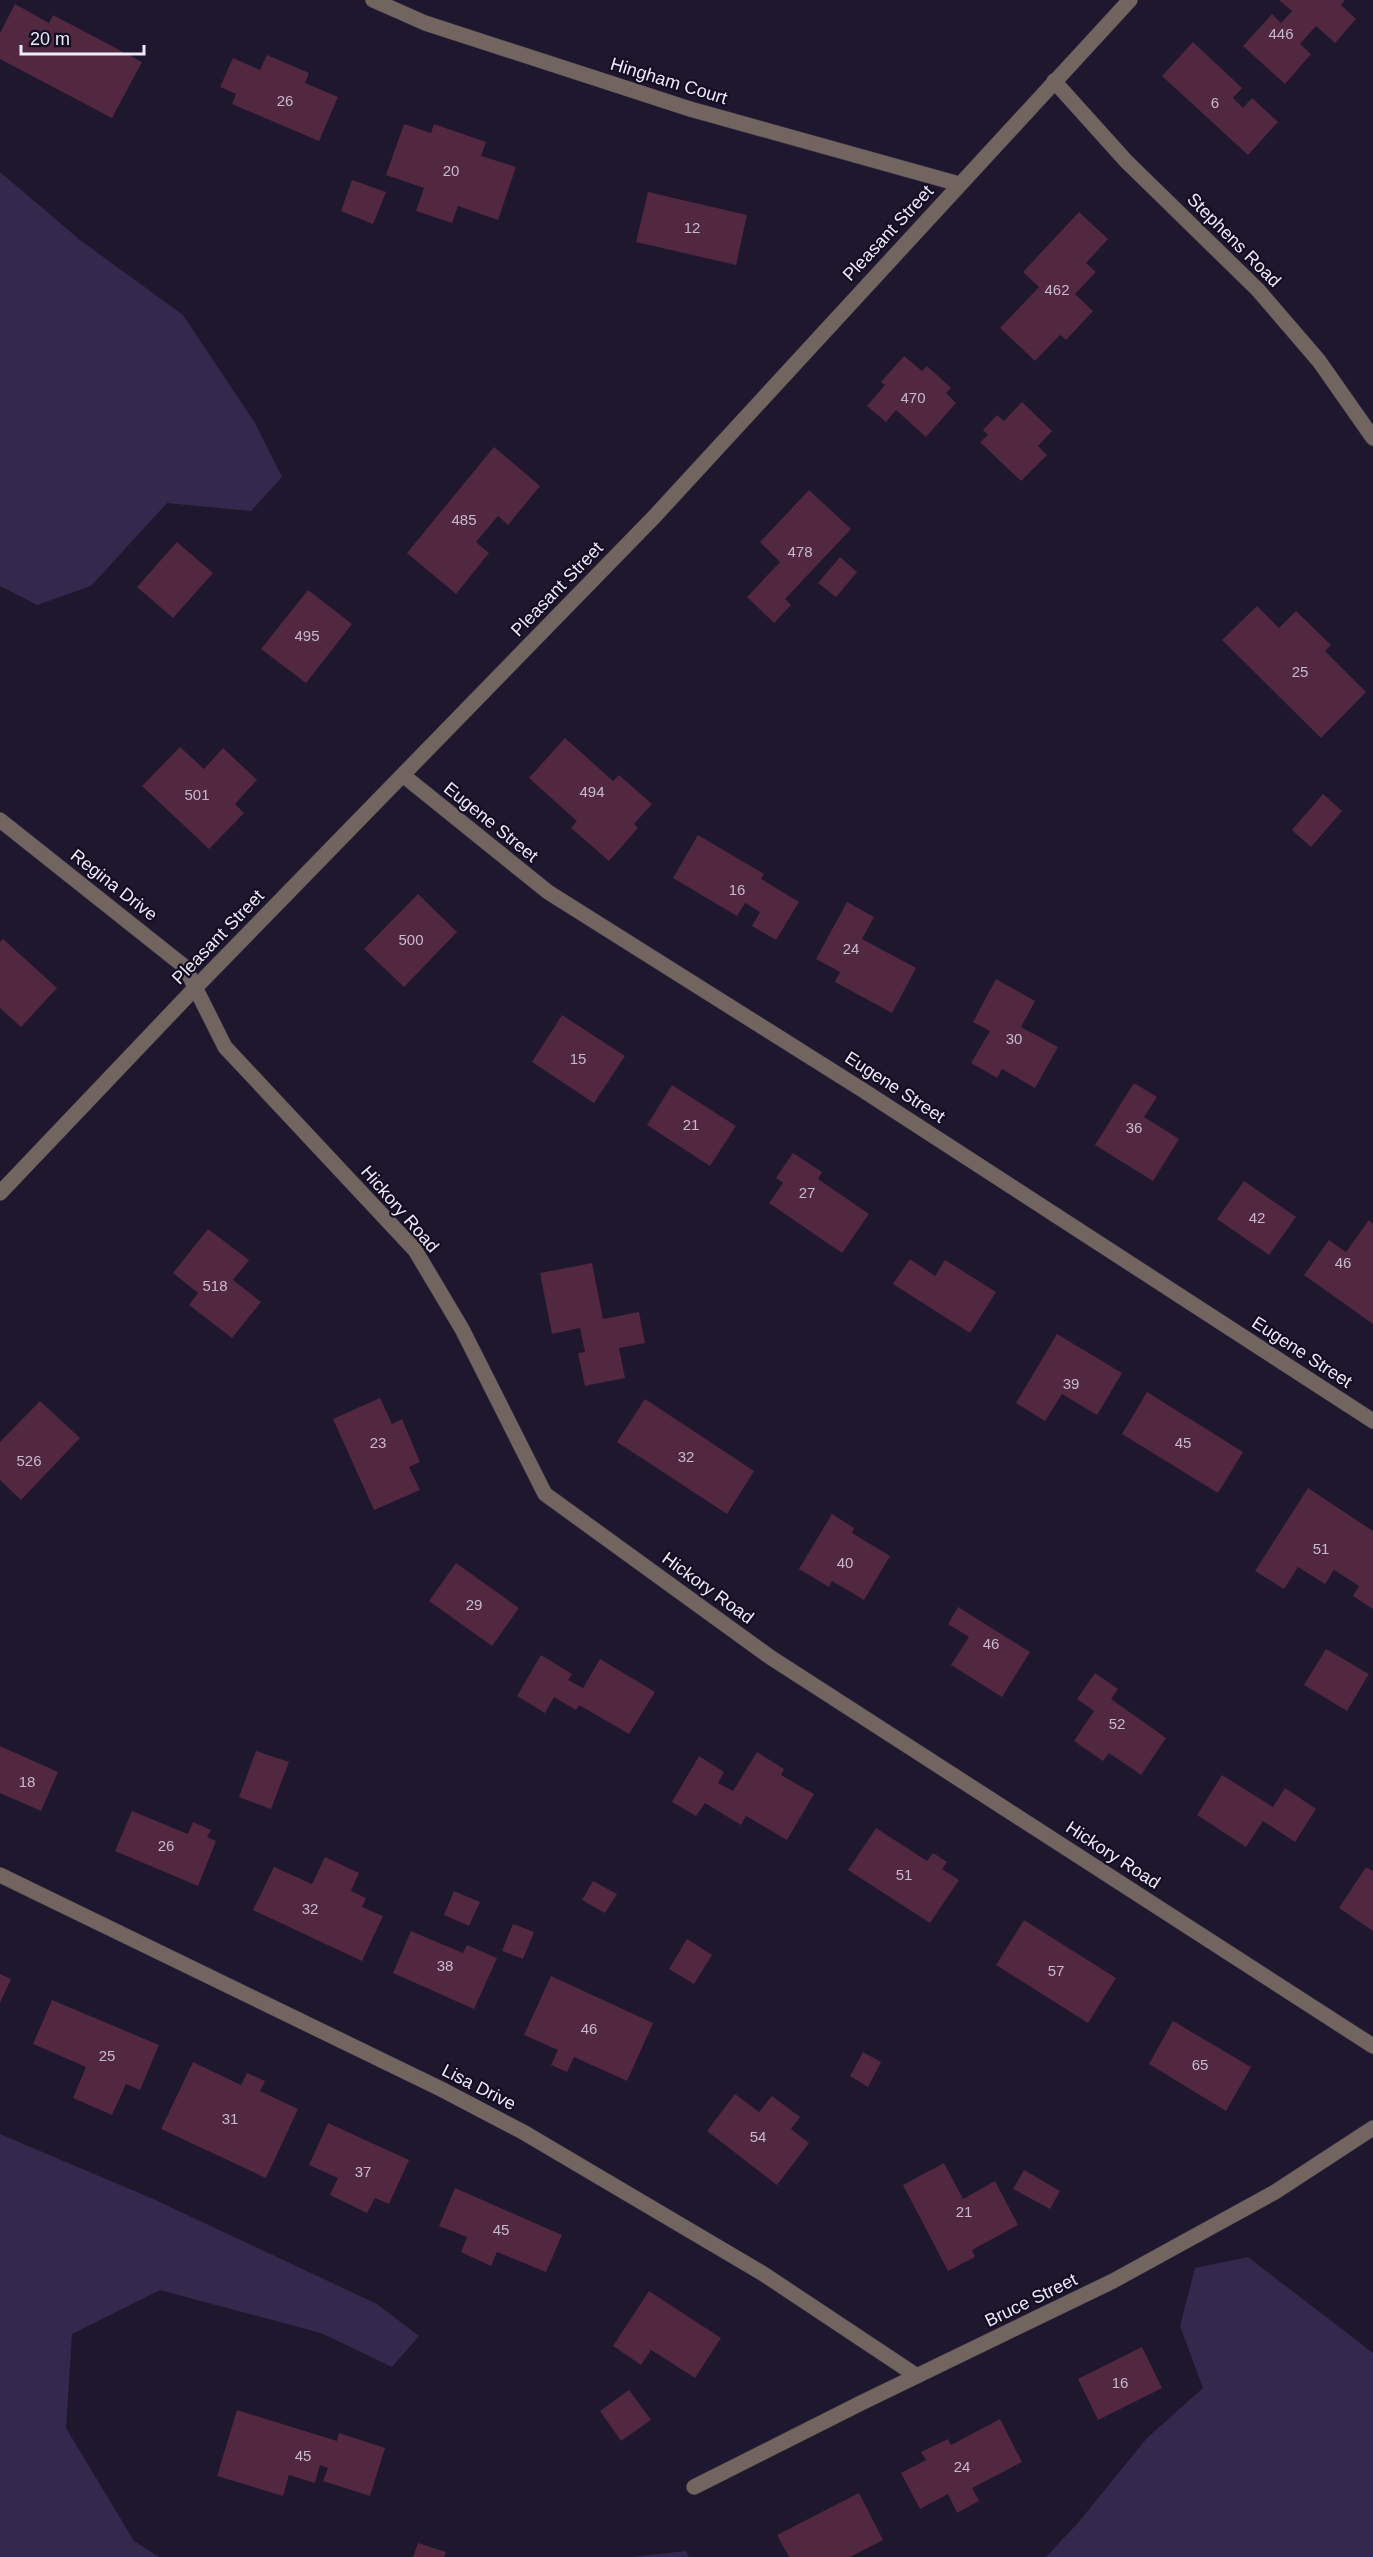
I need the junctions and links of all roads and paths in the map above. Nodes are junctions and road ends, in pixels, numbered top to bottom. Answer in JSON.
{"nodes":[{"id":1,"x":373,"y":0,"type":"edge"},
{"id":2,"x":1130,"y":0,"type":"edge"},
{"id":3,"x":1054,"y":81,"type":"junction"},
{"id":4,"x":959,"y":184,"type":"junction"},
{"id":5,"x":1373,"y":438,"type":"edge"},
{"id":6,"x":404,"y":776,"type":"junction"},
{"id":7,"x":0,"y":820,"type":"edge"},
{"id":8,"x":196,"y":987,"type":"junction"},
{"id":9,"x":0,"y":1193,"type":"edge"},
{"id":10,"x":1373,"y":1421,"type":"edge"},
{"id":11,"x":0,"y":1875,"type":"edge"},
{"id":12,"x":1373,"y":2046,"type":"edge"},
{"id":13,"x":1373,"y":2128,"type":"edge"},
{"id":14,"x":917,"y":2376,"type":"junction"},
{"id":15,"x":694,"y":2487,"type":"dead end"}],
"edges":[{"from":1,"to":4,"type":"street","name":"Hingham Court"},
{"from":2,"to":3,"type":"street","name":"Pleasant Street"},
{"from":3,"to":4,"type":"street","name":"Pleasant Street"},
{"from":3,"to":5,"type":"street","name":"Stephens Road"},
{"from":4,"to":6,"type":"street","name":"Pleasant Street"},
{"from":6,"to":8,"type":"street","name":"Pleasant Street"},
{"from":6,"to":10,"type":"street","name":"Eugene Street"},
{"from":7,"to":8,"type":"street","name":"Regina Drive"},
{"from":8,"to":9,"type":"street","name":"Pleasant Street"},
{"from":8,"to":12,"type":"street","name":"Hickory Road"},
{"from":11,"to":14,"type":"street","name":"Lisa Drive"},
{"from":13,"to":14,"type":"street","name":"Bruce Street"},
{"from":14,"to":15,"type":"street","name":"Bruce Street"}]}
